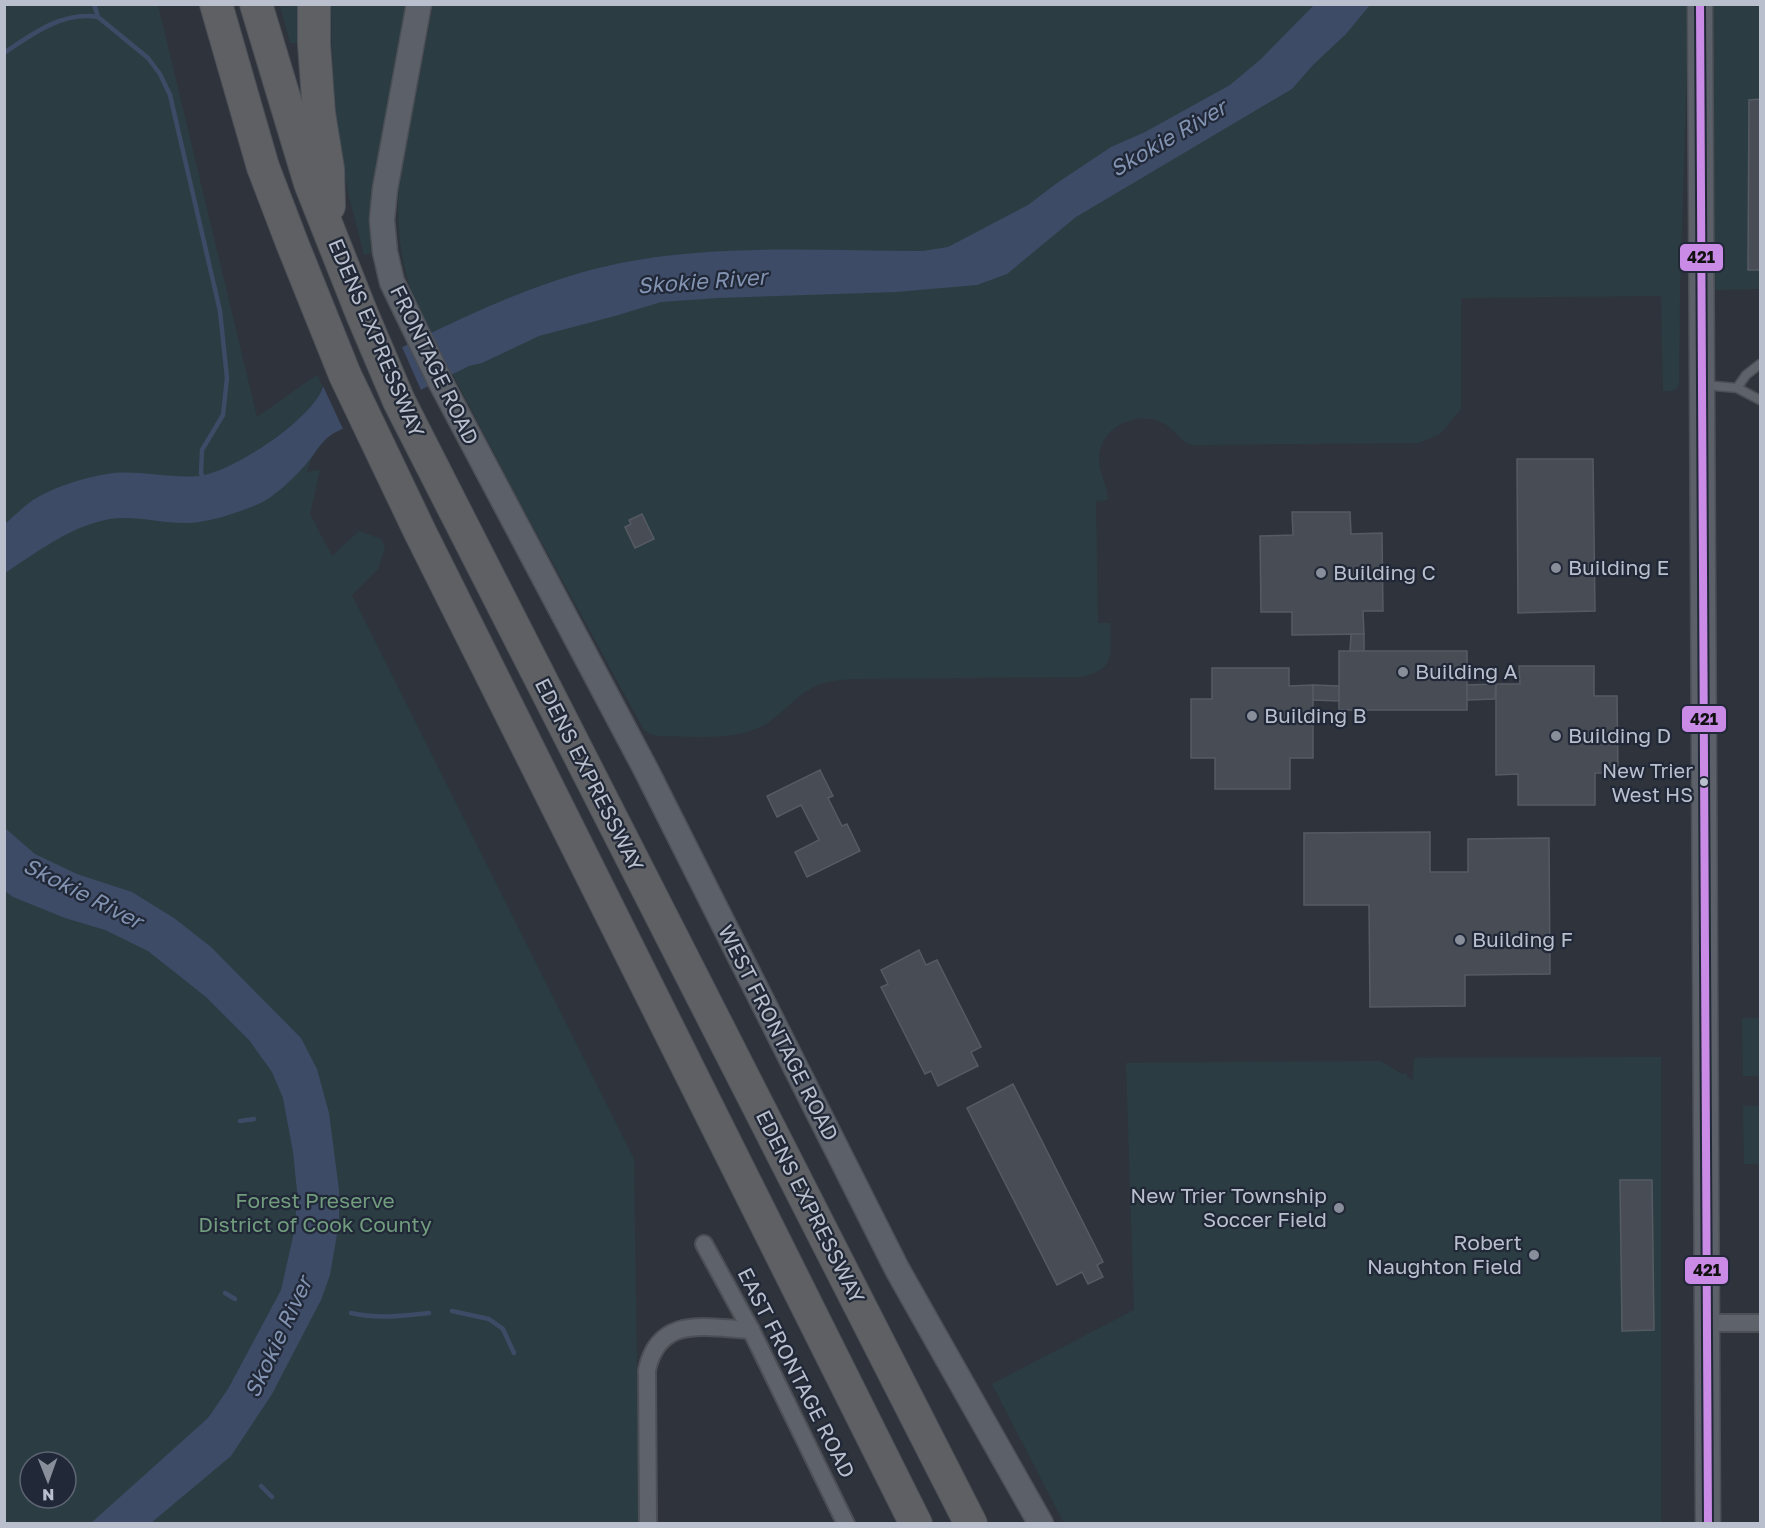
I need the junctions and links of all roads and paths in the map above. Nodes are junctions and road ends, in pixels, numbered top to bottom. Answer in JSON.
{"nodes":[{"id":1,"x":193,"y":4,"type":"edge"},
{"id":2,"x":216,"y":4,"type":"edge"},
{"id":3,"x":256,"y":4,"type":"edge"},
{"id":4,"x":314,"y":4,"type":"edge"},
{"id":5,"x":419,"y":4,"type":"edge"},
{"id":6,"x":1700,"y":4,"type":"edge"},
{"id":7,"x":263,"y":167,"type":"junction"},
{"id":8,"x":330,"y":231,"type":"junction"},
{"id":9,"x":1761,"y":364,"type":"edge"},
{"id":10,"x":1702,"y":385,"type":"junction"},
{"id":11,"x":1737,"y":388,"type":"junction"},
{"id":12,"x":1761,"y":400,"type":"edge"},
{"id":13,"x":523,"y":539,"type":"joint"},
{"id":14,"x":704,"y":1244,"type":"dead end"},
{"id":15,"x":1707,"y":1323,"type":"junction"},
{"id":16,"x":1761,"y":1323,"type":"edge"},
{"id":17,"x":751,"y":1330,"type":"junction"},
{"id":18,"x":648,"y":1524,"type":"edge"},
{"id":19,"x":846,"y":1524,"type":"edge"},
{"id":20,"x":916,"y":1524,"type":"edge"},
{"id":21,"x":971,"y":1524,"type":"edge"},
{"id":22,"x":1041,"y":1524,"type":"edge"},
{"id":23,"x":1708,"y":1524,"type":"edge"}],
"edges":[{"from":1,"to":7,"type":"highway"},
{"from":2,"to":7,"type":"highway","name":"EDENS EXPRESSWAY"},
{"from":3,"to":8,"type":"highway","name":"EDENS EXPRESSWAY"},
{"from":4,"to":8,"type":"highway"},
{"from":5,"to":13,"type":"street","name":"FRONTAGE ROAD"},
{"from":6,"to":10,"type":"street"},
{"from":7,"to":20,"type":"highway","name":"EDENS EXPRESSWAY"},
{"from":8,"to":21,"type":"highway","name":"EDENS EXPRESSWAY"},
{"from":9,"to":11,"type":"lane"},
{"from":10,"to":11,"type":"lane"},
{"from":10,"to":15,"type":"street"},
{"from":11,"to":12,"type":"lane"},
{"from":13,"to":22,"type":"street","name":"WEST FRONTAGE ROAD"},
{"from":14,"to":17,"type":"street","name":"EAST FRONTAGE ROAD"},
{"from":15,"to":16,"type":"street"},
{"from":15,"to":23,"type":"street"},
{"from":17,"to":18,"type":"street"},
{"from":17,"to":19,"type":"street","name":"EAST FRONTAGE ROAD"}]}
